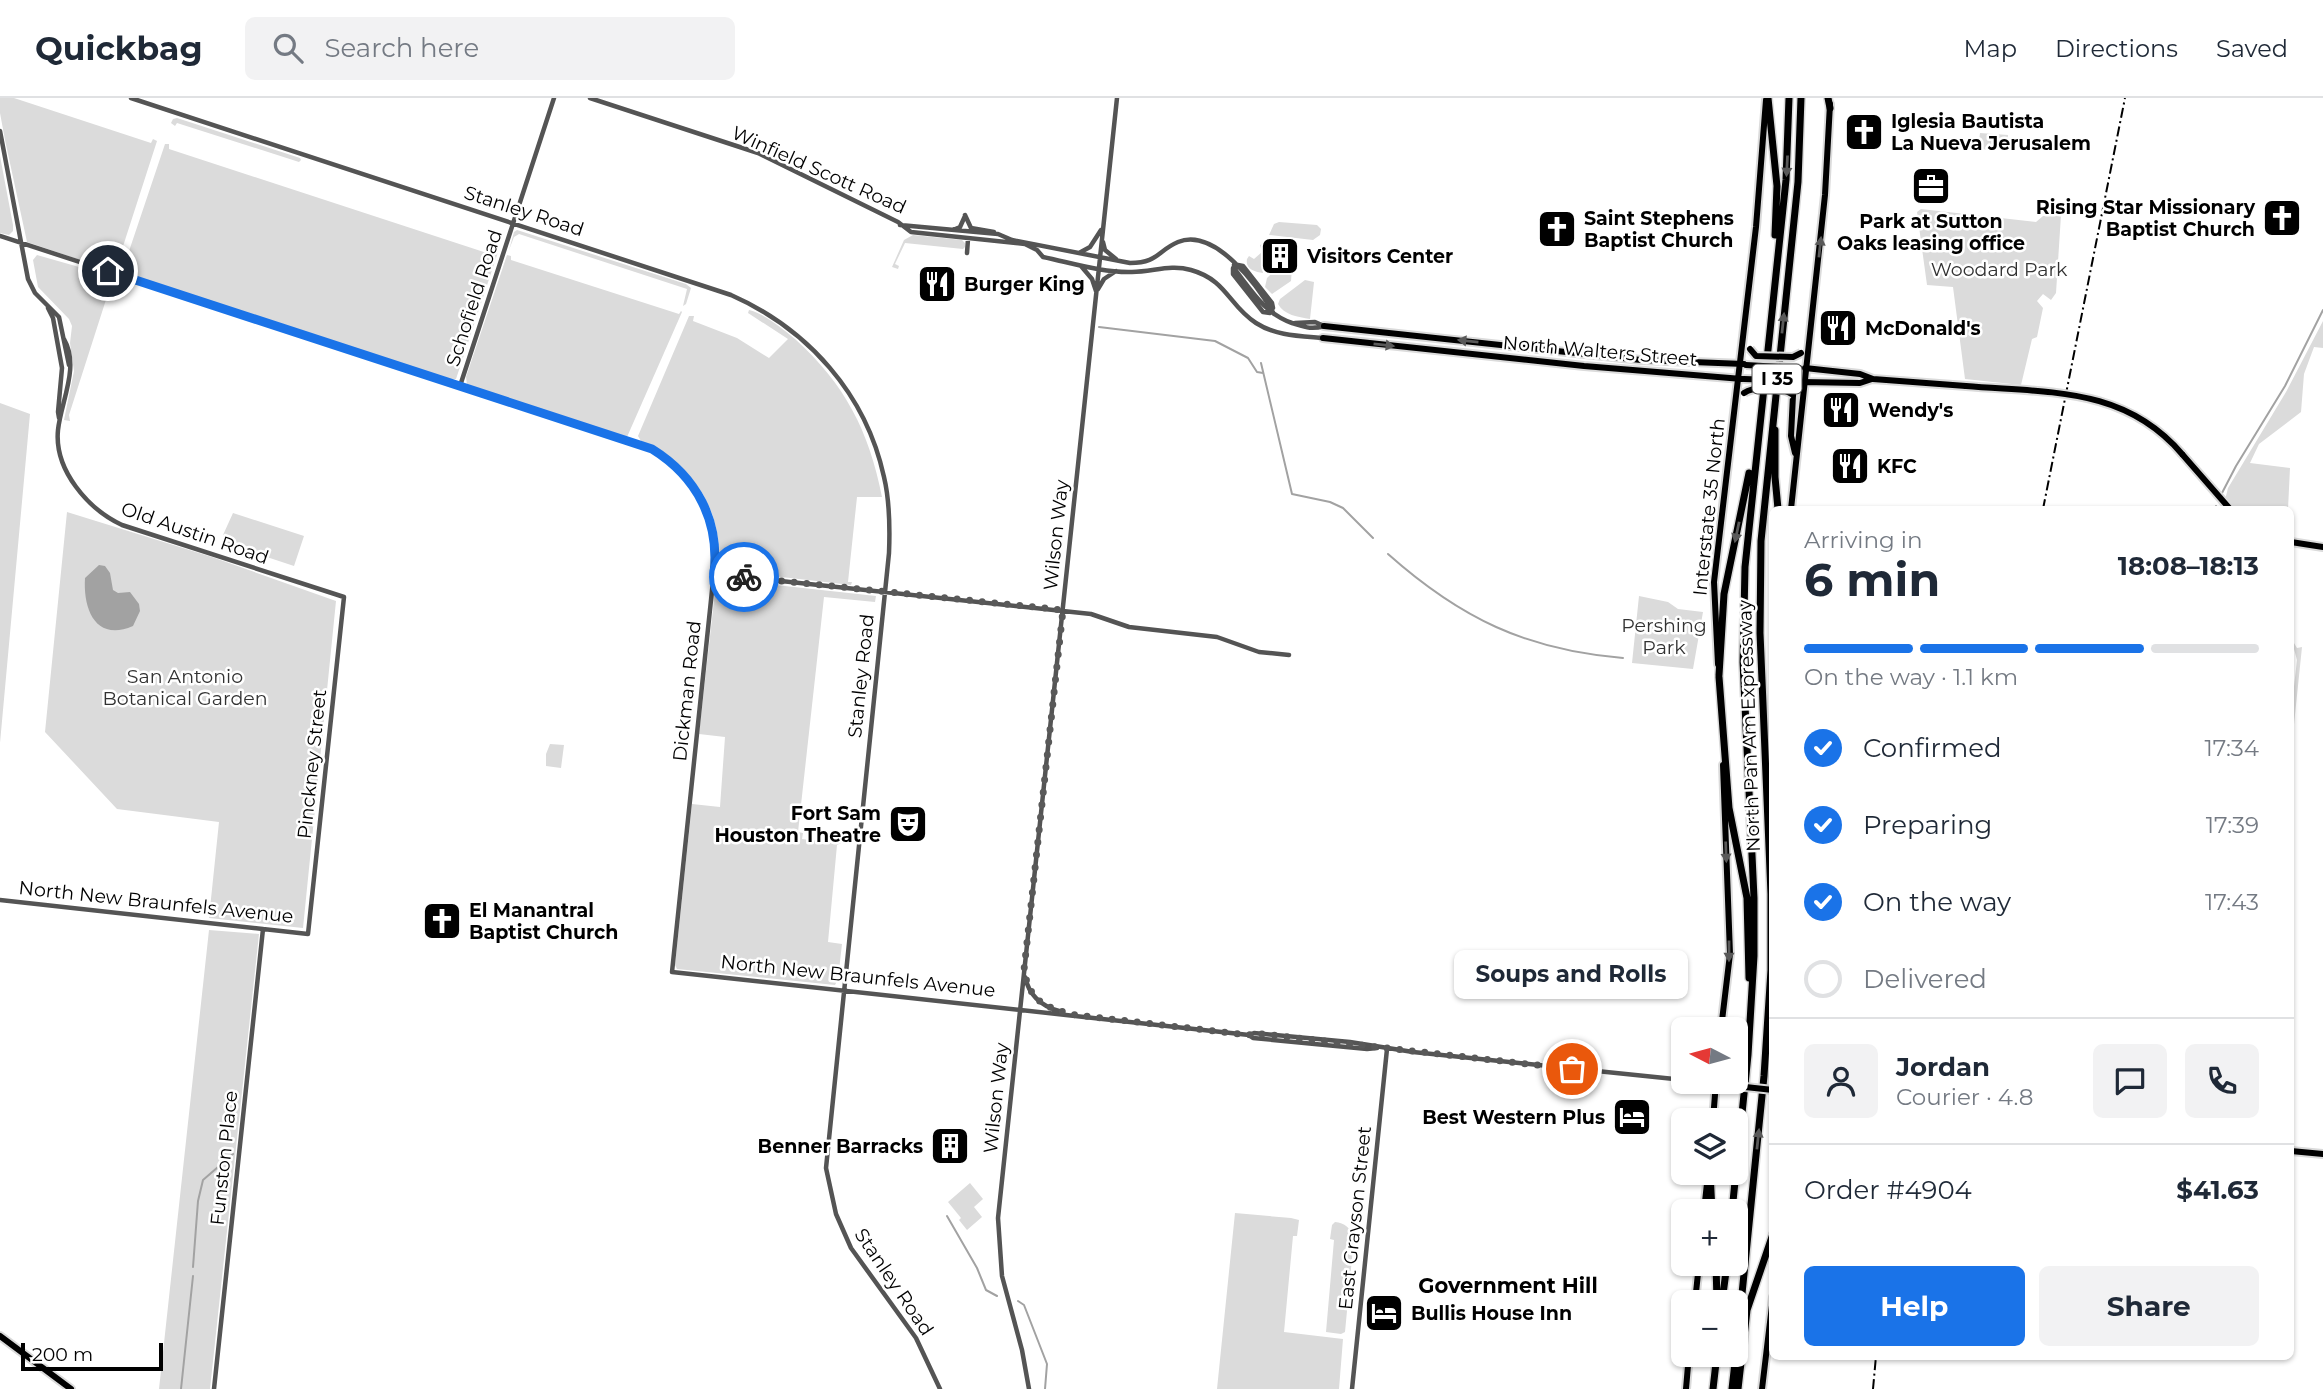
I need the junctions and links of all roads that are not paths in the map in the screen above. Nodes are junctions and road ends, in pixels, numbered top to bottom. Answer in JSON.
{"nodes":[{"id":1,"x":131,"y":98,"type":"edge"},
{"id":2,"x":554,"y":98,"type":"edge"},
{"id":3,"x":590,"y":98,"type":"edge"},
{"id":4,"x":1117,"y":98,"type":"edge"},
{"id":5,"x":1767,"y":98,"type":"edge"},
{"id":6,"x":1789,"y":98,"type":"edge"},
{"id":7,"x":1801,"y":98,"type":"edge"},
{"id":8,"x":1829,"y":98,"type":"edge"},
{"id":9,"x":1830,"y":108,"type":"joint"},
{"id":10,"x":0,"y":131,"type":"edge"},
{"id":11,"x":514,"y":222,"type":"junction"},
{"id":12,"x":899,"y":225,"type":"junction"},
{"id":13,"x":1103,"y":226,"type":"junction"},
{"id":14,"x":953,"y":230,"type":"junction"},
{"id":15,"x":998,"y":234,"type":"junction"},
{"id":16,"x":0,"y":236,"type":"edge"},
{"id":17,"x":1102,"y":238,"type":"junction"},
{"id":18,"x":968,"y":239,"type":"junction"},
{"id":19,"x":21,"y":243,"type":"junction"},
{"id":20,"x":967,"y":253,"type":"dead end"},
{"id":21,"x":1079,"y":254,"type":"junction"},
{"id":22,"x":1100,"y":259,"type":"junction"},
{"id":23,"x":1120,"y":262,"type":"junction"},
{"id":24,"x":1234,"y":264,"type":"junction"},
{"id":25,"x":1080,"y":265,"type":"junction"},
{"id":26,"x":1098,"y":269,"type":"junction"},
{"id":27,"x":1116,"y":271,"type":"junction"},
{"id":28,"x":1773,"y":291,"type":"junction"},
{"id":29,"x":1096,"y":293,"type":"junction"},
{"id":30,"x":48,"y":307,"type":"junction"},
{"id":31,"x":1274,"y":314,"type":"junction"},
{"id":32,"x":1324,"y":326,"type":"joint"},
{"id":33,"x":1745,"y":329,"type":"junction"},
{"id":34,"x":1323,"y":338,"type":"joint"},
{"id":35,"x":1809,"y":339,"type":"junction"},
{"id":36,"x":1743,"y":364,"type":"junction"},
{"id":37,"x":1803,"y":368,"type":"junction"},
{"id":38,"x":1741,"y":379,"type":"junction"},
{"id":39,"x":1874,"y":379,"type":"junction"},
{"id":40,"x":1801,"y":382,"type":"junction"},
{"id":41,"x":460,"y":386,"type":"junction"},
{"id":42,"x":1763,"y":393,"type":"junction"},
{"id":43,"x":1775,"y":395,"type":"junction"},
{"id":44,"x":1734,"y":418,"type":"junction"},
{"id":45,"x":60,"y":419,"type":"junction"},
{"id":46,"x":1797,"y":458,"type":"junction"},
{"id":47,"x":1777,"y":506,"type":"edge"},
{"id":48,"x":1791,"y":506,"type":"edge"},
{"id":49,"x":2227,"y":506,"type":"edge"},
{"id":50,"x":2294,"y":542,"type":"edge"},
{"id":51,"x":2323,"y":547,"type":"edge"},
{"id":52,"x":714,"y":574,"type":"junction"},
{"id":53,"x":885,"y":592,"type":"junction"},
{"id":54,"x":344,"y":597,"type":"joint"},
{"id":55,"x":1063,"y":610,"type":"junction"},
{"id":56,"x":1289,"y":655,"type":"dead end"},
{"id":57,"x":1719,"y":676,"type":"junction"},
{"id":58,"x":1769,"y":857,"type":"edge"},
{"id":59,"x":0,"y":900,"type":"edge"},
{"id":60,"x":263,"y":929,"type":"junction"},
{"id":61,"x":308,"y":934,"type":"joint"},
{"id":62,"x":1024,"y":970,"type":"junction"},
{"id":63,"x":672,"y":972,"type":"joint"},
{"id":64,"x":843,"y":990,"type":"junction"},
{"id":65,"x":1019,"y":1009,"type":"junction"},
{"id":66,"x":1769,"y":1010,"type":"edge"},
{"id":67,"x":1076,"y":1015,"type":"junction"},
{"id":68,"x":1722,"y":1017,"type":"edge"},
{"id":69,"x":1748,"y":1017,"type":"edge"},
{"id":70,"x":1769,"y":1042,"type":"edge"},
{"id":71,"x":1387,"y":1049,"type":"junction"},
{"id":72,"x":1748,"y":1055,"type":"edge"},
{"id":73,"x":1764,"y":1076,"type":"junction"},
{"id":74,"x":1671,"y":1079,"type":"edge"},
{"id":75,"x":1748,"y":1087,"type":"edge"},
{"id":76,"x":1769,"y":1090,"type":"edge"},
{"id":77,"x":1744,"y":1094,"type":"edge"},
{"id":78,"x":2294,"y":1151,"type":"edge"},
{"id":79,"x":2323,"y":1154,"type":"edge"},
{"id":80,"x":1733,"y":1199,"type":"edge"},
{"id":81,"x":1769,"y":1246,"type":"edge"},
{"id":82,"x":1742,"y":1290,"type":"edge"},
{"id":83,"x":1769,"y":1330,"type":"edge"},
{"id":84,"x":0,"y":1336,"type":"edge"},
{"id":85,"x":1688,"y":1367,"type":"edge"},
{"id":86,"x":1714,"y":1367,"type":"edge"},
{"id":87,"x":1736,"y":1367,"type":"edge"},
{"id":88,"x":71,"y":1389,"type":"edge"},
{"id":89,"x":214,"y":1389,"type":"edge"},
{"id":90,"x":940,"y":1389,"type":"edge"},
{"id":91,"x":1029,"y":1389,"type":"edge"},
{"id":92,"x":1352,"y":1389,"type":"edge"},
{"id":93,"x":1686,"y":1389,"type":"edge"},
{"id":94,"x":1712,"y":1389,"type":"edge"},
{"id":95,"x":1735,"y":1389,"type":"edge"},
{"id":96,"x":1762,"y":1389,"type":"edge"}],
"edges":[{"from":1,"to":11,"type":"street","name":"Stanley Road"},
{"from":2,"to":11,"type":"street","name":"Schofield Road"},
{"from":3,"to":12,"type":"street","name":"Winfield Scott Road"},
{"from":4,"to":13,"type":"street","name":"Wilson Way"},
{"from":5,"to":28,"type":"highway"},
{"from":5,"to":33,"type":"main road","name":"Interstate 35 North"},
{"from":6,"to":28,"type":"highway","name":"North Pan Am Expressway","number":"I 35","one_way":true},
{"from":43,"to":7,"type":"highway","name":"North Pan Am Expressway","number":"I 35","one_way":true},
{"from":8,"to":9,"type":"highway"},
{"from":35,"to":9,"type":"main road","one_way":true},
{"from":10,"to":19,"type":"street","name":"Old Austin Road"},
{"from":11,"to":41,"type":"street","name":"Schofield Road"},
{"from":11,"to":53,"type":"street","name":"Stanley Road"},
{"from":12,"to":14,"type":"street","name":"Winfield Scott Road"},
{"from":12,"to":18,"type":"street"},
{"from":13,"to":17,"type":"street","name":"Wilson Way"},
{"from":13,"to":21,"type":"street"},
{"from":14,"to":15,"type":"street","name":"Winfield Scott Road"},
{"from":14,"to":15,"type":"street"},
{"from":15,"to":21,"type":"street","name":"Winfield Scott Road"},
{"from":16,"to":19,"type":"street","name":"Dickman Road"},
{"from":17,"to":22,"type":"street","name":"Wilson Way"},
{"from":17,"to":23,"type":"street"},
{"from":18,"to":20,"type":"street"},
{"from":18,"to":25,"type":"street"},
{"from":19,"to":30,"type":"street","name":"Old Austin Road"},
{"from":19,"to":41,"type":"street","name":"Dickman Road"},
{"from":21,"to":22,"type":"street","name":"Winfield Scott Road"},
{"from":22,"to":23,"type":"street","name":"Winfield Scott Road"},
{"from":22,"to":26,"type":"street","name":"Wilson Way"},
{"from":23,"to":24,"type":"street","name":"Winfield Scott Road"},
{"from":24,"to":31,"type":"street"},
{"from":24,"to":31,"type":"street","name":"Winfield Scott Road"},
{"from":25,"to":26,"type":"street"},
{"from":25,"to":29,"type":"street"},
{"from":26,"to":27,"type":"street"},
{"from":26,"to":29,"type":"street","name":"Wilson Way"},
{"from":27,"to":29,"type":"street"},
{"from":27,"to":34,"type":"street"},
{"from":28,"to":42,"type":"highway","name":"North Pan Am Expressway","number":"I 35"},
{"from":29,"to":55,"type":"street","name":"Wilson Way"},
{"from":30,"to":45,"type":"street","name":"Old Austin Road"},
{"from":30,"to":45,"type":"street","name":"Old Austin Road"},
{"from":31,"to":32,"type":"street"},
{"from":36,"to":32,"type":"main road","name":"North Walters Street","one_way":true},
{"from":33,"to":35,"type":"main road","bridge":true},
{"from":33,"to":36,"type":"main road","name":"Interstate 35 North"},
{"from":34,"to":38,"type":"main road","name":"North Walters Street","one_way":true},
{"from":35,"to":37,"type":"main road"},
{"from":36,"to":37,"type":"main road","name":"North Walters Street","bridge":true},
{"from":36,"to":38,"type":"main road","name":"Interstate 35 North"},
{"from":37,"to":39,"type":"main road","name":"North Walters Street"},
{"from":37,"to":40,"type":"main road"},
{"from":38,"to":40,"type":"main road","name":"North Walters Street","bridge":true},
{"from":38,"to":44,"type":"main road","name":"Interstate 35 North"},
{"from":39,"to":40,"type":"main road","name":"North Walters Street"},
{"from":39,"to":49,"type":"main road","name":"North Walters Street","bridge":true},
{"from":40,"to":46,"type":"main road"},
{"from":41,"to":52,"type":"street","name":"Dickman Road"},
{"from":42,"to":57,"type":"highway","one_way":true},
{"from":42,"to":72,"type":"highway","name":"North Pan Am Expressway","number":"I 35"},
{"from":43,"to":47,"type":"highway"},
{"from":43,"to":58,"type":"highway","name":"North Pan Am Expressway","number":"I 35"},
{"from":44,"to":46,"type":"main road","bridge":true},
{"from":44,"to":57,"type":"main road","name":"Interstate 35 North"},
{"from":45,"to":54,"type":"street","name":"Old Austin Road"},
{"from":46,"to":48,"type":"main road"},
{"from":50,"to":51,"type":"main road"},
{"from":52,"to":53,"type":"street"},
{"from":52,"to":63,"type":"street","name":"Dickman Road"},
{"from":53,"to":55,"type":"street"},
{"from":53,"to":64,"type":"street","name":"Stanley Road"},
{"from":54,"to":61,"type":"street","name":"Pinckney Street"},
{"from":55,"to":56,"type":"street"},
{"from":55,"to":62,"type":"street","name":"Wilson Way"},
{"from":57,"to":68,"type":"main road","name":"Interstate 35 North","one_way":true},
{"from":57,"to":69,"type":"highway"},
{"from":59,"to":60,"type":"street","name":"North New Braunfels Avenue"},
{"from":60,"to":61,"type":"street","name":"North New Braunfels Avenue"},
{"from":60,"to":89,"type":"street","name":"Funston Place"},
{"from":62,"to":65,"type":"street","name":"Wilson Way"},
{"from":62,"to":67,"type":"street"},
{"from":63,"to":64,"type":"street","name":"North New Braunfels Avenue"},
{"from":64,"to":65,"type":"street","name":"North New Braunfels Avenue"},
{"from":64,"to":90,"type":"street","name":"Stanley Road"},
{"from":65,"to":67,"type":"street","name":"North New Braunfels Avenue"},
{"from":65,"to":91,"type":"street","name":"Wilson Way"},
{"from":66,"to":73,"type":"highway","name":"North Pan Am Expressway","number":"I 35"},
{"from":67,"to":71,"type":"street","name":"North New Braunfels Avenue"},
{"from":70,"to":73,"type":"highway"},
{"from":71,"to":74,"type":"street","name":"North New Braunfels Avenue"},
{"from":71,"to":92,"type":"street","name":"East Grayson Street"},
{"from":82,"to":73,"type":"highway","name":"North Pan Am Expressway","number":"I 35","one_way":true},
{"from":75,"to":76,"type":"main road","bridge":true},
{"from":77,"to":80,"type":"highway","name":"North Pan Am Expressway","number":"I 35"},
{"from":78,"to":79,"type":"main road"},
{"from":81,"to":95,"type":"highway"},
{"from":83,"to":96,"type":"main road"},
{"from":84,"to":88,"type":"main road"},
{"from":85,"to":93,"type":"main road"},
{"from":86,"to":94,"type":"highway"},
{"from":87,"to":95,"type":"highway","name":"North Pan Am Expressway","number":"I 35"}]}
